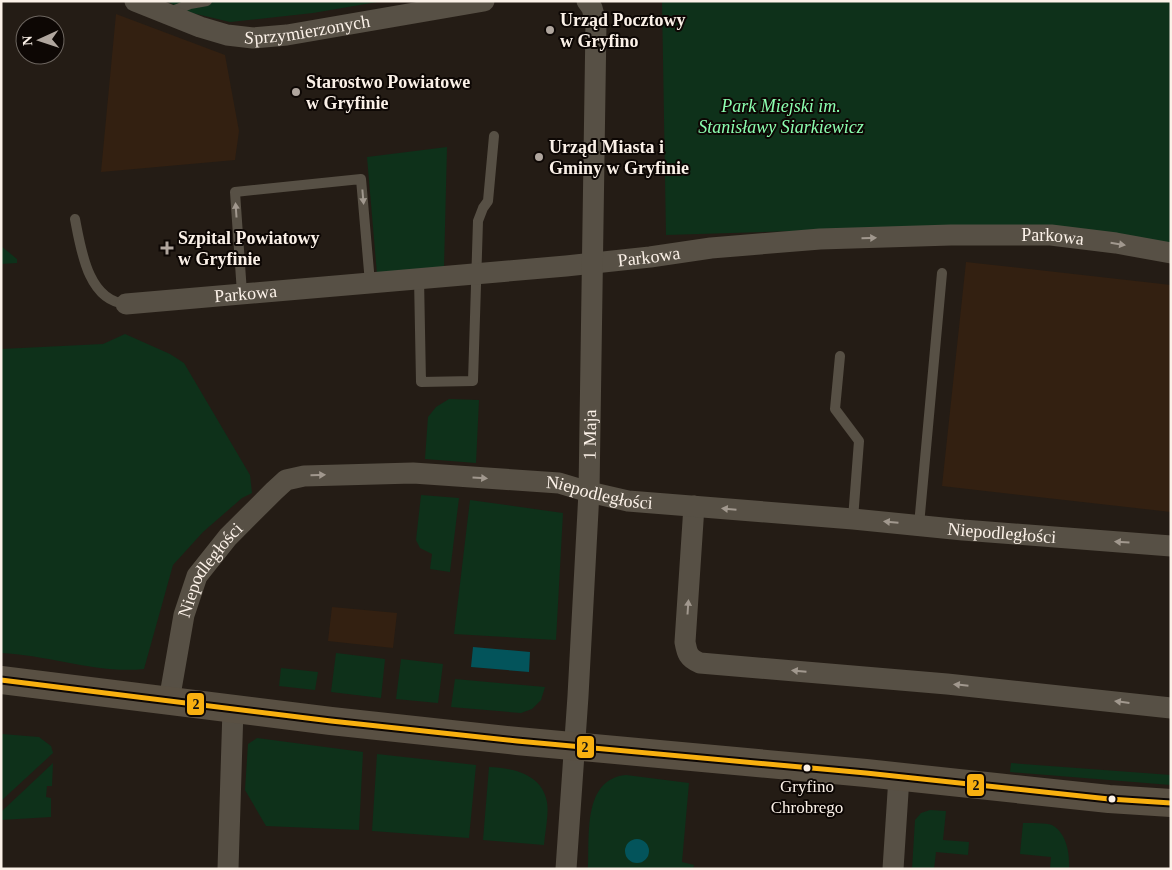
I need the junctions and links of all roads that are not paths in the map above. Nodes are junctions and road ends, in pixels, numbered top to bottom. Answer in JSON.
{"nodes":[{"id":1,"x":135,"y":1,"type":"edge"},
{"id":2,"x":207,"y":1,"type":"edge"},
{"id":3,"x":484,"y":1,"type":"edge"},
{"id":4,"x":587,"y":1,"type":"edge"},
{"id":5,"x":166,"y":13,"type":"junction"},
{"id":6,"x":494,"y":136,"type":"dead end"},
{"id":7,"x":74,"y":219,"type":"dead end"},
{"id":8,"x":1171,"y":253,"type":"edge"},
{"id":9,"x":592,"y":264,"type":"junction"},
{"id":10,"x":475,"y":273,"type":"junction"},
{"id":11,"x":942,"y":273,"type":"dead end"},
{"id":12,"x":419,"y":278,"type":"junction"},
{"id":13,"x":370,"y":283,"type":"junction"},
{"id":14,"x":242,"y":294,"type":"junction"},
{"id":15,"x":126,"y":304,"type":"joint"},
{"id":16,"x":840,"y":356,"type":"dead end"},
{"id":17,"x":589,"y":492,"type":"junction"},
{"id":18,"x":694,"y":506,"type":"junction"},
{"id":19,"x":853,"y":519,"type":"junction"},
{"id":20,"x":918,"y":525,"type":"junction"},
{"id":21,"x":1171,"y":546,"type":"edge"},
{"id":22,"x":1,"y":680,"type":"edge"},
{"id":23,"x":168,"y":700,"type":"junction"},
{"id":24,"x":1171,"y":708,"type":"edge"},
{"id":25,"x":233,"y":709,"type":"junction"},
{"id":26,"x":575,"y":746,"type":"junction"},
{"id":27,"x":899,"y":777,"type":"junction"},
{"id":28,"x":1171,"y":803,"type":"edge"},
{"id":29,"x":228,"y":869,"type":"edge"},
{"id":30,"x":566,"y":869,"type":"edge"},
{"id":31,"x":893,"y":869,"type":"edge"}],
"edges":[{"from":1,"to":5,"type":"street","name":"Sprzymierzonych"},
{"from":2,"to":5,"type":"lane"},
{"from":3,"to":5,"type":"street","name":"Sprzymierzonych"},
{"from":4,"to":9,"type":"street","name":"1 Maja"},
{"from":6,"to":10,"type":"lane"},
{"from":7,"to":15,"type":"lane"},
{"from":9,"to":8,"type":"street","name":"Parkowa","one_way":true},
{"from":9,"to":10,"type":"street","name":"Parkowa"},
{"from":9,"to":17,"type":"street","name":"1 Maja"},
{"from":10,"to":12,"type":"street","name":"Parkowa"},
{"from":10,"to":12,"type":"lane"},
{"from":11,"to":20,"type":"lane"},
{"from":12,"to":13,"type":"street","name":"Parkowa"},
{"from":13,"to":14,"type":"street","name":"Parkowa"},
{"from":14,"to":13,"type":"lane","one_way":true},
{"from":14,"to":15,"type":"street","name":"Parkowa"},
{"from":16,"to":19,"type":"lane"},
{"from":17,"to":18,"type":"street","name":"Niepodległości"},
{"from":23,"to":17,"type":"street","name":"Niepodległości","one_way":true},
{"from":17,"to":26,"type":"street","name":"1 Maja"},
{"from":19,"to":18,"type":"street","name":"Niepodległości","one_way":true},
{"from":24,"to":18,"type":"street","one_way":true},
{"from":20,"to":19,"type":"street","name":"Niepodległości","one_way":true},
{"from":21,"to":20,"type":"street","name":"Niepodległości","one_way":true},
{"from":22,"to":23,"type":"main road"},
{"from":23,"to":25,"type":"main road"},
{"from":25,"to":26,"type":"main road"},
{"from":25,"to":29,"type":"street"},
{"from":26,"to":27,"type":"main road"},
{"from":26,"to":30,"type":"street","name":"1 Maja"},
{"from":27,"to":28,"type":"main road"},
{"from":27,"to":31,"type":"street"}]}
